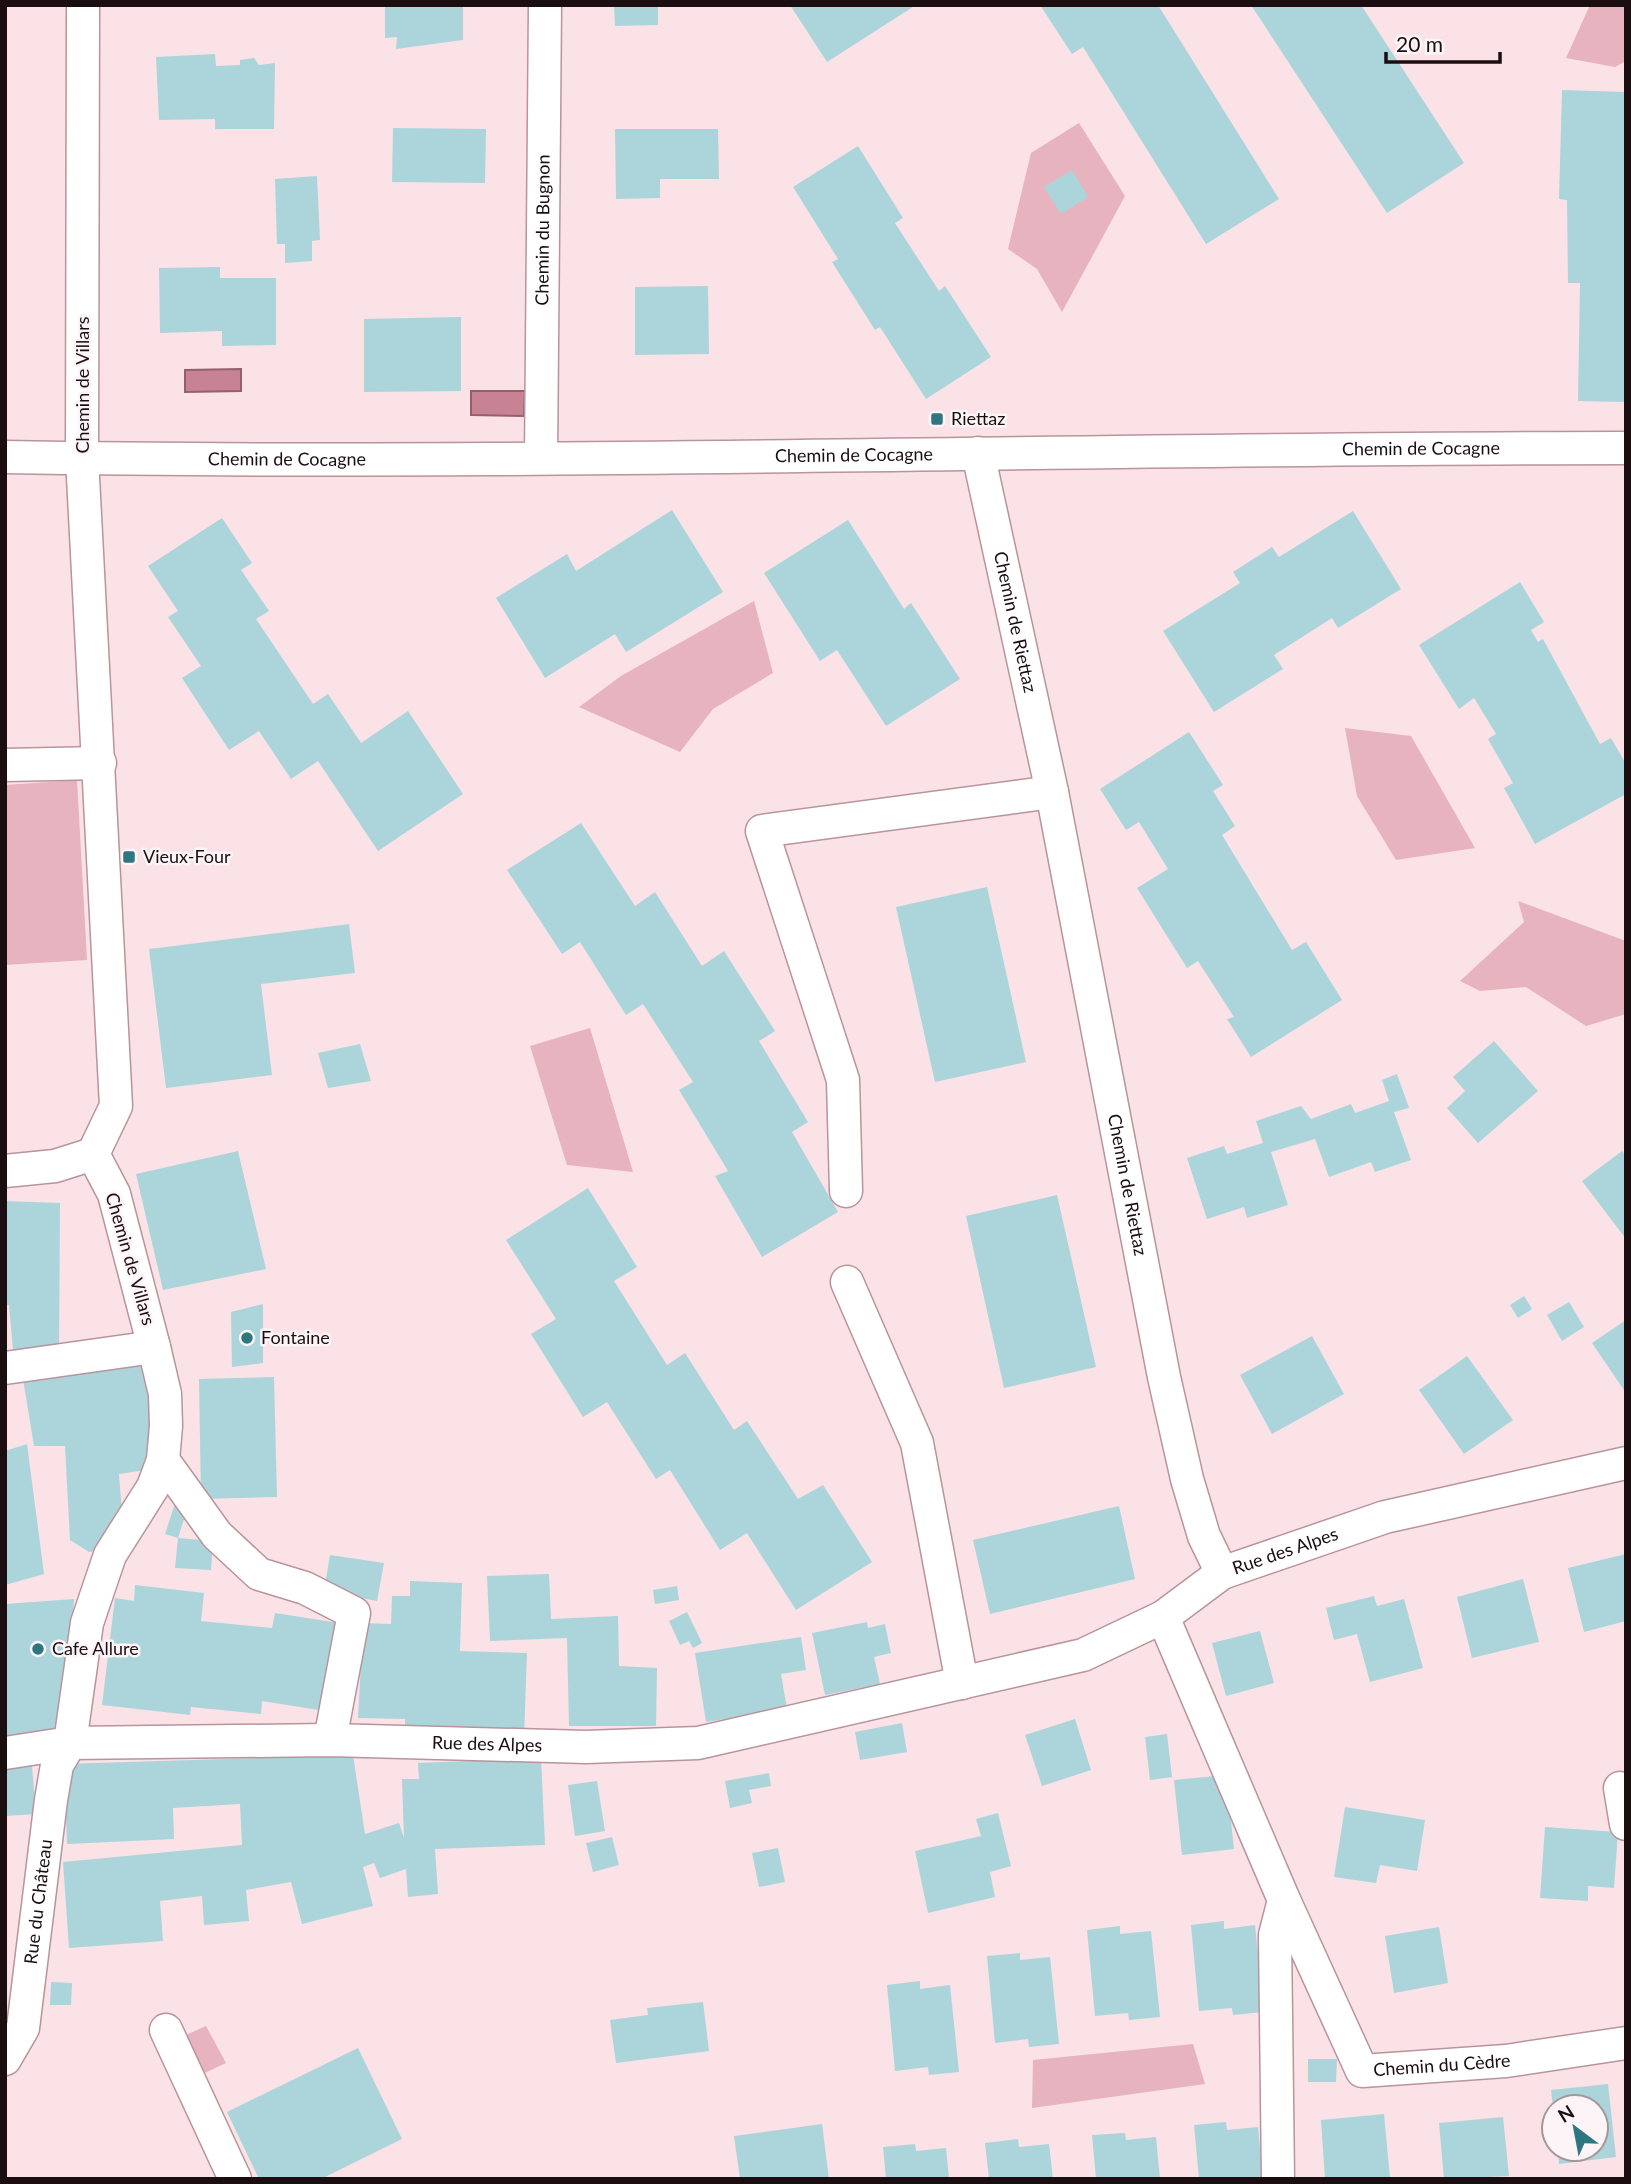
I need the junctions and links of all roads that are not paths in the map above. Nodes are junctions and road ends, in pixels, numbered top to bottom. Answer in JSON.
{"nodes":[{"id":1,"x":83,"y":5,"type":"edge"},
{"id":2,"x":545,"y":5,"type":"edge"},
{"id":3,"x":1626,"y":448,"type":"edge"},
{"id":4,"x":978,"y":453,"type":"junction"},
{"id":5,"x":5,"y":457,"type":"edge"},
{"id":6,"x":541,"y":457,"type":"junction"},
{"id":7,"x":82,"y":458,"type":"junction"},
{"id":8,"x":100,"y":763,"type":"junction"},
{"id":9,"x":5,"y":765,"type":"edge"},
{"id":10,"x":1052,"y":792,"type":"junction"},
{"id":11,"x":93,"y":1154,"type":"junction"},
{"id":12,"x":5,"y":1171,"type":"edge"},
{"id":13,"x":846,"y":1191,"type":"dead end"},
{"id":14,"x":847,"y":1282,"type":"dead end"},
{"id":15,"x":154,"y":1347,"type":"junction"},
{"id":16,"x":5,"y":1368,"type":"edge"},
{"id":17,"x":163,"y":1460,"type":"junction"},
{"id":18,"x":1626,"y":1463,"type":"edge"},
{"id":19,"x":1222,"y":1573,"type":"junction"},
{"id":20,"x":1163,"y":1617,"type":"junction"},
{"id":21,"x":962,"y":1683,"type":"junction"},
{"id":22,"x":330,"y":1740,"type":"junction"},
{"id":23,"x":70,"y":1743,"type":"junction"},
{"id":24,"x":5,"y":1753,"type":"edge"},
{"id":25,"x":1620,"y":1788,"type":"dead end"},
{"id":26,"x":1626,"y":1824,"type":"edge"},
{"id":27,"x":1284,"y":1900,"type":"junction"},
{"id":28,"x":166,"y":2030,"type":"dead end"},
{"id":29,"x":1626,"y":2043,"type":"edge"},
{"id":30,"x":5,"y":2059,"type":"edge"},
{"id":31,"x":235,"y":2179,"type":"edge"},
{"id":32,"x":1278,"y":2179,"type":"edge"}],
"edges":[{"from":1,"to":7,"type":"street","name":"Chemin de Villars"},
{"from":2,"to":6,"type":"street","name":"Chemin du Bugnon"},
{"from":3,"to":4,"type":"street","name":"Chemin de Cocagne"},
{"from":4,"to":6,"type":"street","name":"Chemin de Cocagne"},
{"from":4,"to":10,"type":"street","name":"Chemin de Riettaz"},
{"from":5,"to":7,"type":"street","name":"Chemin de Cocagne"},
{"from":6,"to":7,"type":"street","name":"Chemin de Cocagne"},
{"from":7,"to":8,"type":"street","name":"Chemin de Villars"},
{"from":8,"to":9,"type":"street"},
{"from":8,"to":11,"type":"street","name":"Chemin de Villars"},
{"from":10,"to":13,"type":"street"},
{"from":10,"to":19,"type":"street","name":"Chemin de Riettaz"},
{"from":11,"to":12,"type":"street"},
{"from":11,"to":15,"type":"street","name":"Chemin de Villars"},
{"from":14,"to":21,"type":"street"},
{"from":15,"to":16,"type":"street"},
{"from":15,"to":17,"type":"street","name":"Chemin de Villars"},
{"from":17,"to":22,"type":"street"},
{"from":17,"to":23,"type":"street","name":"Chemin de Villars"},
{"from":18,"to":19,"type":"street","name":"Rue des Alpes"},
{"from":19,"to":20,"type":"street","name":"Rue des Alpes"},
{"from":20,"to":21,"type":"street","name":"Rue des Alpes"},
{"from":20,"to":27,"type":"street","name":"Chemin du Cèdre"},
{"from":21,"to":22,"type":"street","name":"Rue des Alpes"},
{"from":22,"to":23,"type":"street","name":"Rue des Alpes"},
{"from":23,"to":24,"type":"street","name":"Rue des Alpes"},
{"from":23,"to":30,"type":"street","name":"Rue du Château"},
{"from":25,"to":26,"type":"street"},
{"from":27,"to":29,"type":"street","name":"Chemin du Cèdre"},
{"from":27,"to":32,"type":"street"},
{"from":28,"to":31,"type":"street"}]}
